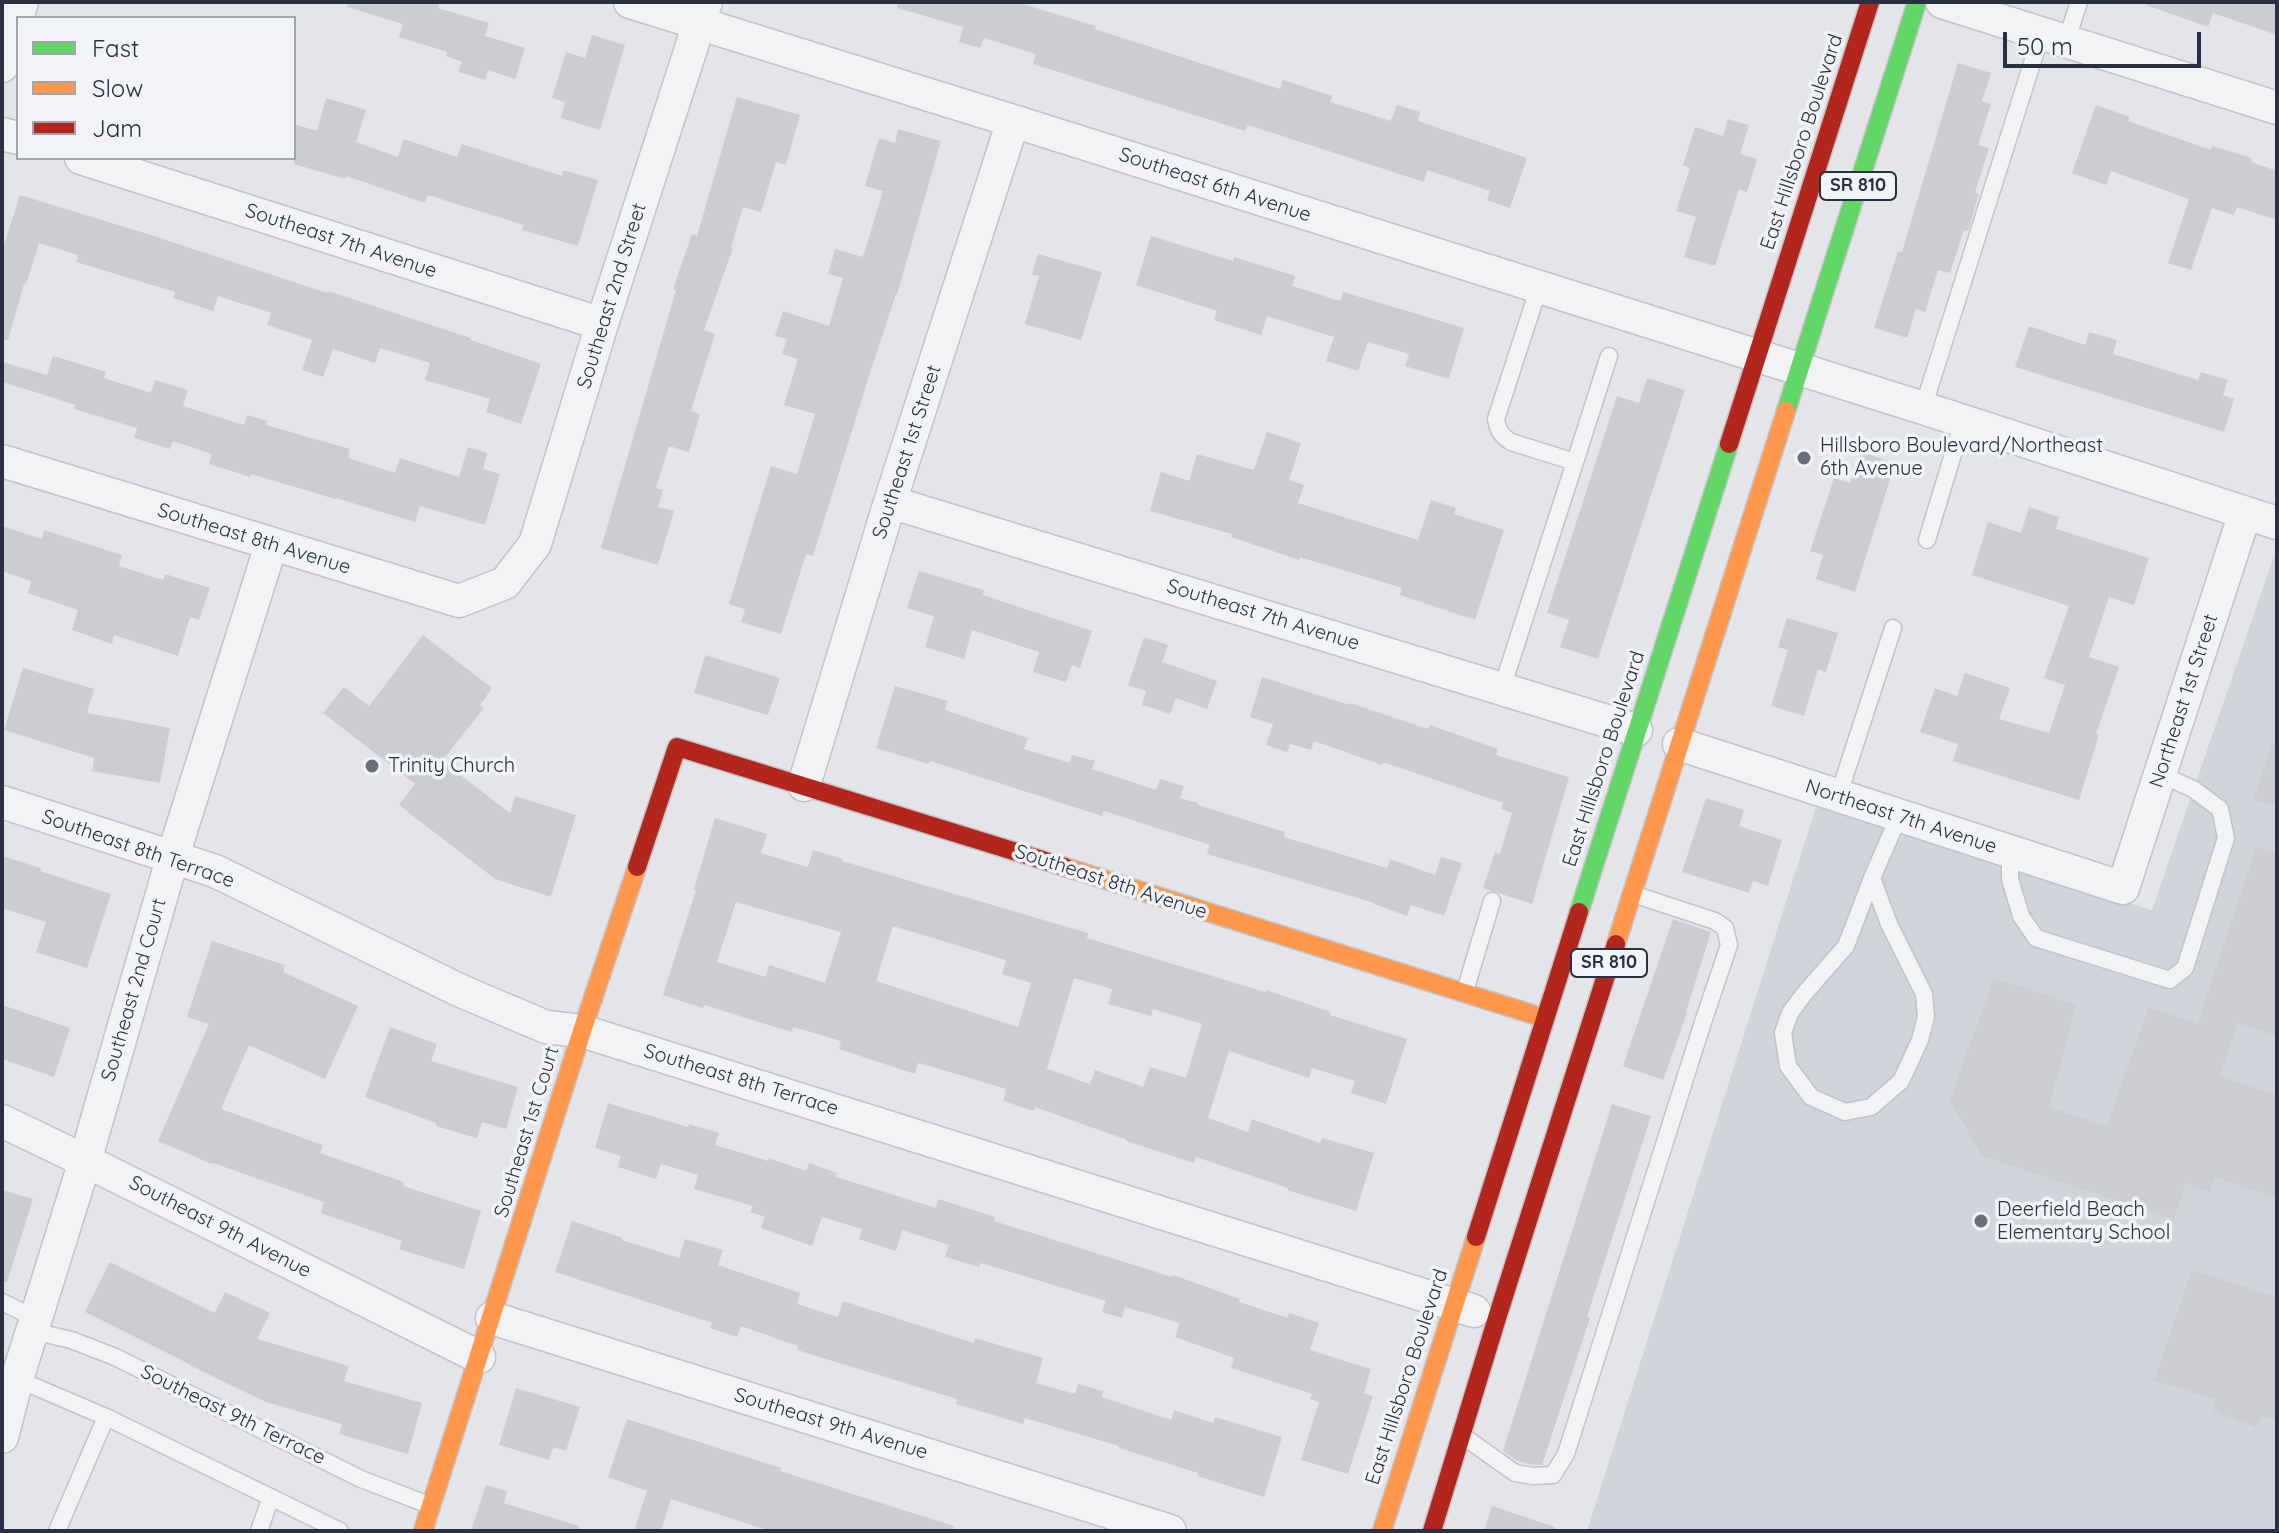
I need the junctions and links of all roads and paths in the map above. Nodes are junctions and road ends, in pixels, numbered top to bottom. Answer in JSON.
{"nodes":[{"id":1,"x":630,"y":2,"type":"edge"},
{"id":2,"x":1870,"y":2,"type":"edge"},
{"id":3,"x":1917,"y":2,"type":"edge"},
{"id":4,"x":1942,"y":2,"type":"edge"},
{"id":5,"x":2079,"y":2,"type":"edge"},
{"id":6,"x":702,"y":13,"type":"edge"},
{"id":7,"x":16,"y":21,"type":"edge"},
{"id":8,"x":2054,"y":39,"type":"junction"},
{"id":9,"x":2,"y":66,"type":"edge"},
{"id":10,"x":2277,"y":108,"type":"edge"},
{"id":11,"x":1013,"y":121,"type":"junction"},
{"id":12,"x":87,"y":160,"type":"edge"},
{"id":13,"x":1539,"y":287,"type":"junction"},
{"id":14,"x":602,"y":324,"type":"junction"},
{"id":15,"x":1609,"y":356,"type":"dead end"},
{"id":16,"x":1756,"y":356,"type":"junction"},
{"id":17,"x":1799,"y":370,"type":"junction"},
{"id":18,"x":1923,"y":408,"type":"junction"},
{"id":19,"x":1963,"y":421,"type":"junction"},
{"id":20,"x":2,"y":461,"type":"edge"},
{"id":21,"x":1575,"y":462,"type":"junction"},
{"id":22,"x":890,"y":502,"type":"junction"},
{"id":23,"x":2245,"y":513,"type":"junction"},
{"id":24,"x":2277,"y":523,"type":"edge"},
{"id":25,"x":1927,"y":540,"type":"dead end"},
{"id":26,"x":271,"y":545,"type":"junction"},
{"id":27,"x":505,"y":583,"type":"joint"},
{"id":28,"x":1893,"y":628,"type":"dead end"},
{"id":29,"x":1502,"y":688,"type":"junction"},
{"id":30,"x":1636,"y":730,"type":"junction"},
{"id":31,"x":1679,"y":744,"type":"junction"},
{"id":32,"x":677,"y":747,"type":"joint"},
{"id":33,"x":2160,"y":774,"type":"junction"},
{"id":34,"x":804,"y":785,"type":"junction"},
{"id":35,"x":1838,"y":797,"type":"junction"},
{"id":36,"x":2,"y":802,"type":"edge"},
{"id":37,"x":1899,"y":816,"type":"junction"},
{"id":38,"x":1605,"y":827,"type":"junction"},
{"id":39,"x":2010,"y":852,"type":"junction"},
{"id":40,"x":173,"y":856,"type":"junction"},
{"id":41,"x":1872,"y":878,"type":"junction"},
{"id":42,"x":1622,"y":884,"type":"junction"},
{"id":43,"x":2123,"y":888,"type":"joint"},
{"id":44,"x":1492,"y":901,"type":"dead end"},
{"id":45,"x":1464,"y":993,"type":"junction"},
{"id":46,"x":1544,"y":1018,"type":"junction"},
{"id":47,"x":582,"y":1031,"type":"junction"},
{"id":48,"x":2,"y":1121,"type":"edge"},
{"id":49,"x":85,"y":1161,"type":"junction"},
{"id":50,"x":2,"y":1302,"type":"edge"},
{"id":51,"x":1453,"y":1304,"type":"junction"},
{"id":52,"x":492,"y":1318,"type":"junction"},
{"id":53,"x":1497,"y":1318,"type":"junction"},
{"id":54,"x":35,"y":1325,"type":"junction"},
{"id":55,"x":479,"y":1357,"type":"junction"},
{"id":56,"x":17,"y":1379,"type":"junction"},
{"id":57,"x":106,"y":1417,"type":"junction"},
{"id":58,"x":1461,"y":1435,"type":"junction"},
{"id":59,"x":2,"y":1437,"type":"edge"},
{"id":60,"x":271,"y":1497,"type":"junction"},
{"id":61,"x":431,"y":1506,"type":"junction"},
{"id":62,"x":57,"y":1531,"type":"edge"},
{"id":63,"x":259,"y":1531,"type":"edge"},
{"id":64,"x":340,"y":1531,"type":"edge"},
{"id":65,"x":423,"y":1531,"type":"edge"},
{"id":66,"x":1170,"y":1531,"type":"edge"},
{"id":67,"x":1382,"y":1531,"type":"edge"},
{"id":68,"x":1432,"y":1531,"type":"edge"}],
"edges":[{"from":1,"to":6,"type":"street","name":"Southeast 6th Avenue"},
{"from":2,"to":16,"type":"main road","name":"East Hillsboro Boulevard","number":"SR 810"},
{"from":3,"to":17,"type":"main road","number":"SR 810"},
{"from":4,"to":8,"type":"street"},
{"from":5,"to":8,"type":"lane"},
{"from":6,"to":11,"type":"street","name":"Southeast 6th Avenue"},
{"from":6,"to":14,"type":"street","name":"Southeast 2nd Street"},
{"from":7,"to":9,"type":"street"},
{"from":8,"to":10,"type":"street"},
{"from":8,"to":18,"type":"lane"},
{"from":11,"to":13,"type":"street","name":"Southeast 6th Avenue"},
{"from":11,"to":22,"type":"street","name":"Southeast 1st Street"},
{"from":12,"to":14,"type":"street","name":"Southeast 7th Avenue"},
{"from":13,"to":16,"type":"street","name":"Southeast 6th Avenue"},
{"from":13,"to":21,"type":"lane"},
{"from":14,"to":27,"type":"street","name":"Southeast 2nd Street"},
{"from":15,"to":21,"type":"lane"},
{"from":16,"to":17,"type":"street","name":"Southeast 6th Avenue"},
{"from":16,"to":30,"type":"main road","name":"East Hillsboro Boulevard","number":"SR 810"},
{"from":17,"to":18,"type":"street","name":"Southeast 6th Avenue"},
{"from":17,"to":31,"type":"main road","number":"SR 810"},
{"from":18,"to":19,"type":"street","name":"Southeast 6th Avenue"},
{"from":19,"to":23,"type":"street","name":"Southeast 6th Avenue"},
{"from":19,"to":25,"type":"lane"},
{"from":20,"to":26,"type":"street","name":"Southeast 8th Avenue"},
{"from":21,"to":29,"type":"lane"},
{"from":22,"to":29,"type":"street","name":"Southeast 7th Avenue"},
{"from":22,"to":34,"type":"street","name":"Southeast 1st Street"},
{"from":23,"to":24,"type":"street","name":"Southeast 6th Avenue"},
{"from":23,"to":33,"type":"street","name":"Northeast 1st Street"},
{"from":26,"to":27,"type":"street","name":"Southeast 8th Avenue"},
{"from":26,"to":40,"type":"street","name":"Southeast 2nd Court"},
{"from":28,"to":35,"type":"lane"},
{"from":29,"to":30,"type":"street","name":"Southeast 7th Avenue"},
{"from":30,"to":38,"type":"main road","name":"East Hillsboro Boulevard","number":"SR 810"},
{"from":31,"to":35,"type":"street","name":"Northeast 7th Avenue"},
{"from":31,"to":42,"type":"main road","number":"SR 810"},
{"from":32,"to":34,"type":"main road","name":"Southeast 8th Avenue"},
{"from":32,"to":47,"type":"main road","name":"Southeast 1st Court"},
{"from":33,"to":39,"type":"lane"},
{"from":33,"to":43,"type":"street","name":"Northeast 1st Street"},
{"from":34,"to":45,"type":"main road","name":"Southeast 8th Avenue"},
{"from":35,"to":37,"type":"street","name":"Northeast 7th Avenue"},
{"from":36,"to":40,"type":"street","name":"Southeast 8th Terrace"},
{"from":37,"to":39,"type":"street","name":"Northeast 7th Avenue"},
{"from":37,"to":41,"type":"lane"},
{"from":38,"to":42,"type":"main road"},
{"from":38,"to":46,"type":"main road","name":"East Hillsboro Boulevard","number":"SR 810"},
{"from":39,"to":43,"type":"street","name":"Northeast 7th Avenue"},
{"from":40,"to":47,"type":"street","name":"Southeast 8th Terrace"},
{"from":40,"to":49,"type":"street","name":"Southeast 2nd Court"},
{"from":41,"to":41,"type":"lane"},
{"from":42,"to":53,"type":"main road","number":"SR 810"},
{"from":42,"to":58,"type":"lane"},
{"from":44,"to":45,"type":"lane"},
{"from":45,"to":46,"type":"main road","name":"Southeast 8th Avenue"},
{"from":46,"to":51,"type":"main road","name":"East Hillsboro Boulevard","number":"SR 810"},
{"from":47,"to":51,"type":"street","name":"Southeast 8th Terrace"},
{"from":47,"to":52,"type":"main road","name":"Southeast 1st Court"},
{"from":48,"to":49,"type":"street","name":"Southeast 9th Avenue"},
{"from":49,"to":54,"type":"street","name":"Southeast 2nd Court"},
{"from":49,"to":55,"type":"street","name":"Southeast 9th Avenue"},
{"from":50,"to":54,"type":"lane","name":"Southeast 9th Terrace"},
{"from":51,"to":53,"type":"street","name":"Southeast 8th Terrace"},
{"from":51,"to":67,"type":"main road","name":"East Hillsboro Boulevard","number":"SR 810"},
{"from":52,"to":55,"type":"main road","name":"Southeast 1st Court"},
{"from":52,"to":66,"type":"street","name":"Southeast 9th Avenue"},
{"from":53,"to":58,"type":"main road","number":"SR 810"},
{"from":54,"to":56,"type":"street","name":"Southeast 2nd Court"},
{"from":54,"to":61,"type":"lane","name":"Southeast 9th Terrace"},
{"from":55,"to":61,"type":"main road","name":"Southeast 1st Court"},
{"from":56,"to":57,"type":"lane"},
{"from":56,"to":59,"type":"street","name":"Southeast 2nd Court"},
{"from":57,"to":60,"type":"lane"},
{"from":57,"to":62,"type":"lane"},
{"from":58,"to":68,"type":"main road","number":"SR 810"},
{"from":60,"to":63,"type":"lane"},
{"from":60,"to":64,"type":"lane"},
{"from":61,"to":65,"type":"main road","name":"Southeast 1st Court"}]}
